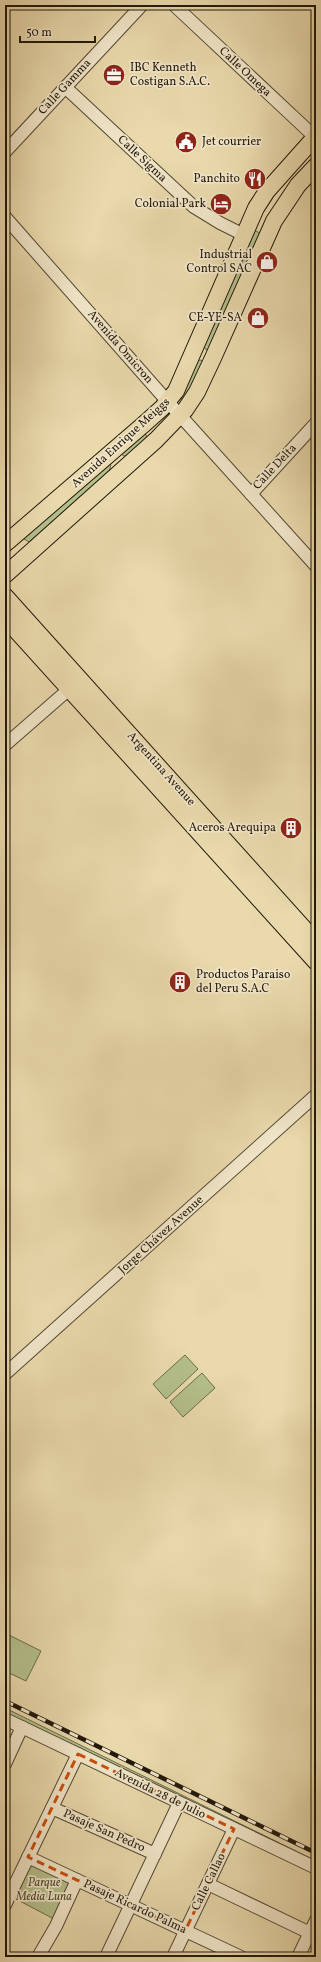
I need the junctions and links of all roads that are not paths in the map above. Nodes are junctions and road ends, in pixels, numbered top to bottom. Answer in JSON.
{"nodes":[{"id":1,"x":142,"y":5,"type":"edge"},
{"id":2,"x":174,"y":5,"type":"edge"},
{"id":3,"x":65,"y":87,"type":"junction"},
{"id":4,"x":316,"y":137,"type":"edge"},
{"id":5,"x":5,"y":152,"type":"edge"},
{"id":6,"x":316,"y":166,"type":"edge"},
{"id":7,"x":5,"y":217,"type":"edge"},
{"id":8,"x":244,"y":235,"type":"junction"},
{"id":9,"x":195,"y":350,"type":"junction"},
{"id":10,"x":213,"y":358,"type":"junction"},
{"id":11,"x":168,"y":402,"type":"junction"},
{"id":12,"x":181,"y":416,"type":"junction"},
{"id":13,"x":316,"y":423,"type":"edge"},
{"id":14,"x":143,"y":425,"type":"junction"},
{"id":15,"x":156,"y":440,"type":"junction"},
{"id":16,"x":251,"y":494,"type":"junction"},
{"id":17,"x":10,"y":540,"type":"edge"},
{"id":18,"x":30,"y":551,"type":"junction"},
{"id":19,"x":316,"y":566,"type":"edge"},
{"id":20,"x":5,"y":574,"type":"edge"},
{"id":21,"x":5,"y":596,"type":"edge"},
{"id":22,"x":5,"y":618,"type":"edge"},
{"id":23,"x":74,"y":684,"type":"junction"},
{"id":24,"x":5,"y":745,"type":"edge"},
{"id":25,"x":225,"y":852,"type":"junction"},
{"id":26,"x":316,"y":942,"type":"edge"},
{"id":27,"x":316,"y":962,"type":"edge"},
{"id":28,"x":316,"y":1095,"type":"edge"},
{"id":29,"x":5,"y":1374,"type":"edge"},
{"id":30,"x":5,"y":1719,"type":"edge"},
{"id":31,"x":22,"y":1727,"type":"junction"},
{"id":32,"x":78,"y":1754,"type":"junction"},
{"id":33,"x":5,"y":1764,"type":"edge"},
{"id":34,"x":179,"y":1803,"type":"junction"},
{"id":35,"x":52,"y":1808,"type":"junction"},
{"id":36,"x":234,"y":1829,"type":"junction"},
{"id":37,"x":155,"y":1854,"type":"junction"},
{"id":38,"x":28,"y":1857,"type":"junction"},
{"id":39,"x":316,"y":1868,"type":"edge"},
{"id":40,"x":77,"y":1880,"type":"junction"},
{"id":41,"x":208,"y":1884,"type":"junction"},
{"id":42,"x":10,"y":1885,"type":"edge"},
{"id":43,"x":131,"y":1904,"type":"junction"},
{"id":44,"x":5,"y":1905,"type":"edge"},
{"id":45,"x":316,"y":1920,"type":"edge"},
{"id":46,"x":185,"y":1931,"type":"junction"},
{"id":47,"x":310,"y":1933,"type":"junction"},
{"id":48,"x":38,"y":1957,"type":"edge"},
{"id":49,"x":106,"y":1957,"type":"edge"},
{"id":50,"x":172,"y":1957,"type":"edge"},
{"id":51,"x":241,"y":1957,"type":"edge"},
{"id":52,"x":298,"y":1957,"type":"edge"}],
"edges":[{"from":1,"to":3,"type":"street","name":"Calle Gamma"},
{"from":2,"to":4,"type":"street","name":"Calle Omega"},
{"from":3,"to":5,"type":"street","name":"Calle Gamma"},
{"from":3,"to":8,"type":"street","name":"Calle Sigma"},
{"from":4,"to":8,"type":"main road","name":"Avenida Enrique Meiggs"},
{"from":6,"to":10,"type":"main road","name":"Avenida Enrique Meiggs"},
{"from":7,"to":11,"type":"street","name":"Avenida Omicron"},
{"from":8,"to":9,"type":"main road","name":"Avenida Enrique Meiggs"},
{"from":9,"to":10,"type":"main road"},
{"from":9,"to":11,"type":"main road","name":"Avenida Enrique Meiggs"},
{"from":10,"to":12,"type":"main road","name":"Avenida Enrique Meiggs"},
{"from":11,"to":12,"type":"street","name":"Avenida Omicron"},
{"from":11,"to":14,"type":"main road","name":"Avenida Enrique Meiggs"},
{"from":12,"to":15,"type":"main road","name":"Avenida Enrique Meiggs"},
{"from":12,"to":16,"type":"street","name":"Avenida Omicron"},
{"from":13,"to":16,"type":"street","name":"Calle Delta"},
{"from":14,"to":15,"type":"main road"},
{"from":14,"to":17,"type":"main road","name":"Avenida Enrique Meiggs"},
{"from":15,"to":18,"type":"main road","name":"Avenida Enrique Meiggs"},
{"from":16,"to":19,"type":"street","name":"Avenida Omicron"},
{"from":17,"to":18,"type":"main road"},
{"from":18,"to":20,"type":"main road","name":"Avenida Enrique Meiggs"},
{"from":21,"to":23,"type":"main road","name":"Argentina Avenue"},
{"from":22,"to":23,"type":"main road","name":"Argentina Avenue"},
{"from":23,"to":24,"type":"street"},
{"from":23,"to":25,"type":"main road","name":"Argentina Avenue"},
{"from":25,"to":26,"type":"main road","name":"Argentina Avenue"},
{"from":25,"to":27,"type":"main road","name":"Argentina Avenue"},
{"from":28,"to":29,"type":"street","name":"Jorge Chávez Avenue"},
{"from":30,"to":31,"type":"street","name":"Avenida 28 de Julio"},
{"from":31,"to":32,"type":"street","name":"Avenida 28 de Julio"},
{"from":31,"to":33,"type":"street"},
{"from":32,"to":34,"type":"street","name":"Avenida 28 de Julio"},
{"from":32,"to":35,"type":"street"},
{"from":34,"to":36,"type":"street","name":"Avenida 28 de Julio"},
{"from":34,"to":37,"type":"street"},
{"from":35,"to":37,"type":"street","name":"Pasaje San Pedro"},
{"from":35,"to":38,"type":"street"},
{"from":36,"to":39,"type":"street","name":"Avenida 28 de Julio"},
{"from":36,"to":41,"type":"street","name":"Calle Callao"},
{"from":37,"to":43,"type":"street"},
{"from":38,"to":40,"type":"street","name":"Pasaje Ricardo Palma"},
{"from":38,"to":42,"type":"street"},
{"from":40,"to":43,"type":"street","name":"Pasaje Ricardo Palma"},
{"from":40,"to":48,"type":"street"},
{"from":41,"to":46,"type":"street","name":"Calle Callao"},
{"from":41,"to":47,"type":"street"},
{"from":42,"to":44,"type":"street"},
{"from":43,"to":46,"type":"street","name":"Pasaje Ricardo Palma"},
{"from":43,"to":49,"type":"street"},
{"from":45,"to":47,"type":"street"},
{"from":46,"to":50,"type":"street","name":"Calle Callao"},
{"from":46,"to":51,"type":"street","name":"Pasaje Ricardo Palma"},
{"from":47,"to":52,"type":"street"}]}
